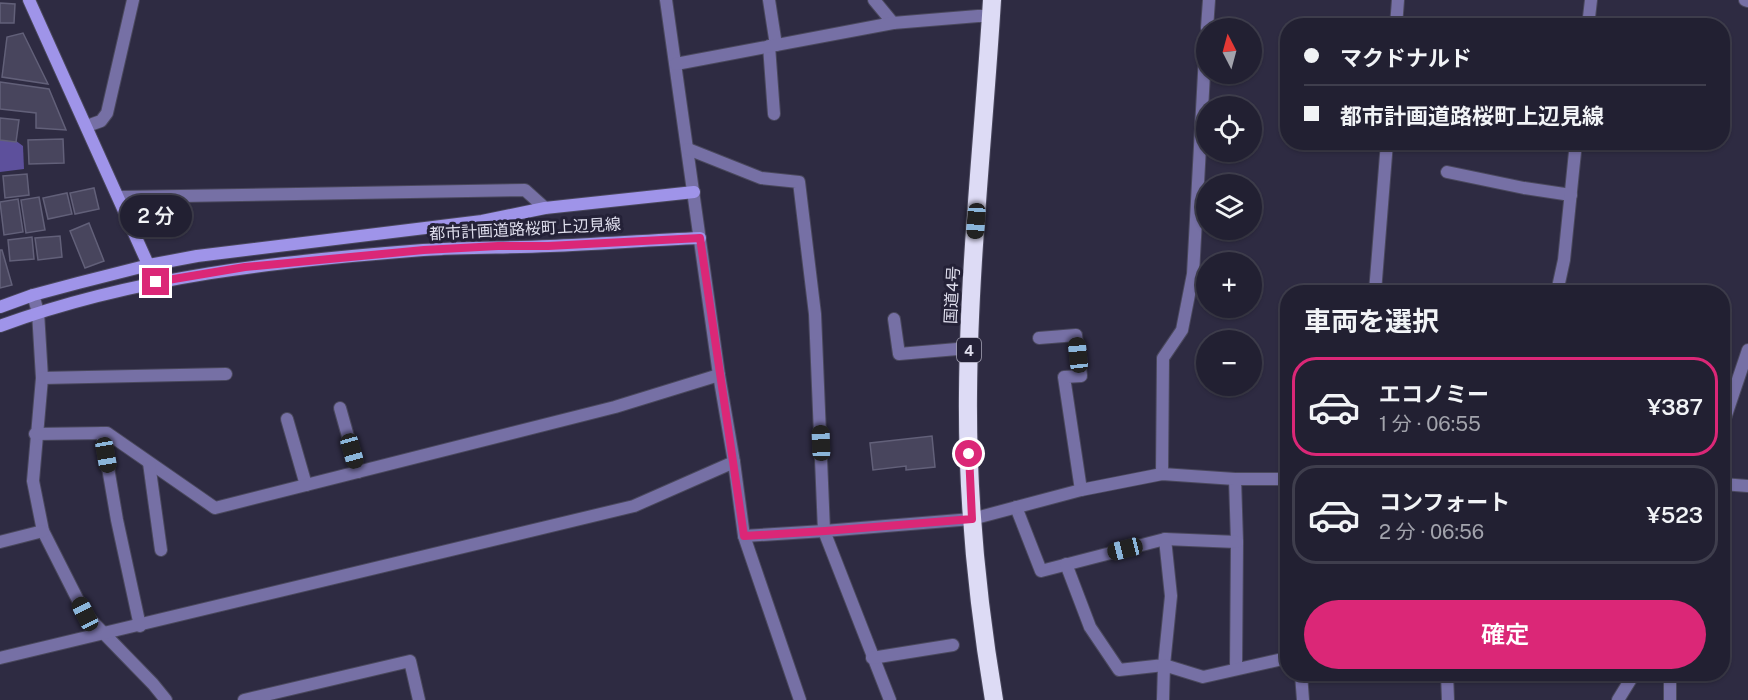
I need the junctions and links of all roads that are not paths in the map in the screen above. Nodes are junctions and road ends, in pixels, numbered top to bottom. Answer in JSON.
{"nodes":[{"id":1,"x":29,"y":0,"type":"edge"},
{"id":2,"x":133,"y":0,"type":"edge"},
{"id":3,"x":666,"y":0,"type":"edge"},
{"id":4,"x":769,"y":0,"type":"edge"},
{"id":5,"x":874,"y":0,"type":"edge"},
{"id":6,"x":1209,"y":0,"type":"edge"},
{"id":7,"x":1398,"y":0,"type":"edge"},
{"id":8,"x":1591,"y":0,"type":"edge"},
{"id":9,"x":992,"y":8,"type":"edge"},
{"id":10,"x":1208,"y":18,"type":"edge"},
{"id":11,"x":1397,"y":18,"type":"edge"},
{"id":12,"x":1589,"y":18,"type":"edge"},
{"id":13,"x":893,"y":23,"type":"junction"},
{"id":14,"x":772,"y":46,"type":"junction"},
{"id":15,"x":675,"y":64,"type":"junction"},
{"id":16,"x":1203,"y":84,"type":"edge"},
{"id":17,"x":774,"y":114,"type":"dead end"},
{"id":18,"x":87,"y":126,"type":"junction"},
{"id":19,"x":688,"y":149,"type":"junction"},
{"id":20,"x":1386,"y":150,"type":"edge"},
{"id":21,"x":1575,"y":150,"type":"edge"},
{"id":22,"x":1447,"y":172,"type":"dead end"},
{"id":23,"x":694,"y":192,"type":"junction"},
{"id":24,"x":1571,"y":195,"type":"junction"},
{"id":25,"x":119,"y":197,"type":"junction"},
{"id":26,"x":545,"y":208,"type":"junction"},
{"id":27,"x":700,"y":238,"type":"junction"},
{"id":28,"x":149,"y":265,"type":"junction"},
{"id":29,"x":156,"y":282,"type":"junction"},
{"id":30,"x":1376,"y":285,"type":"edge"},
{"id":31,"x":1559,"y":285,"type":"edge"},
{"id":32,"x":33,"y":295,"type":"junction"},
{"id":33,"x":0,"y":307,"type":"edge"},
{"id":34,"x":38,"y":312,"type":"junction"},
{"id":35,"x":894,"y":320,"type":"dead end"},
{"id":36,"x":0,"y":326,"type":"edge"},
{"id":37,"x":1039,"y":338,"type":"dead end"},
{"id":38,"x":969,"y":348,"type":"junction"},
{"id":39,"x":1748,"y":350,"type":"edge"},
{"id":40,"x":226,"y":374,"type":"dead end"},
{"id":41,"x":719,"y":375,"type":"junction"},
{"id":42,"x":42,"y":378,"type":"junction"},
{"id":43,"x":1730,"y":403,"type":"edge"},
{"id":44,"x":340,"y":408,"type":"dead end"},
{"id":45,"x":287,"y":419,"type":"dead end"},
{"id":46,"x":102,"y":433,"type":"junction"},
{"id":47,"x":35,"y":434,"type":"junction"},
{"id":48,"x":735,"y":462,"type":"junction"},
{"id":49,"x":149,"y":463,"type":"junction"},
{"id":50,"x":358,"y":472,"type":"junction"},
{"id":51,"x":1162,"y":474,"type":"junction"},
{"id":52,"x":1235,"y":479,"type":"junction"},
{"id":53,"x":1280,"y":479,"type":"edge"},
{"id":54,"x":306,"y":485,"type":"junction"},
{"id":55,"x":1730,"y":485,"type":"edge"},
{"id":56,"x":1748,"y":486,"type":"edge"},
{"id":57,"x":1081,"y":490,"type":"junction"},
{"id":58,"x":1016,"y":507,"type":"junction"},
{"id":59,"x":972,"y":519,"type":"junction"},
{"id":60,"x":43,"y":531,"type":"junction"},
{"id":61,"x":825,"y":531,"type":"junction"},
{"id":62,"x":744,"y":536,"type":"junction"},
{"id":63,"x":1165,"y":539,"type":"junction"},
{"id":64,"x":0,"y":542,"type":"edge"},
{"id":65,"x":1237,"y":542,"type":"junction"},
{"id":66,"x":161,"y":550,"type":"dead end"},
{"id":67,"x":1066,"y":564,"type":"junction"},
{"id":68,"x":140,"y":626,"type":"junction"},
{"id":69,"x":102,"y":633,"type":"junction"},
{"id":70,"x":953,"y":645,"type":"dead end"},
{"id":71,"x":0,"y":658,"type":"edge"},
{"id":72,"x":872,"y":658,"type":"junction"},
{"id":73,"x":1280,"y":659,"type":"edge"},
{"id":74,"x":1164,"y":665,"type":"junction"},
{"id":75,"x":1236,"y":668,"type":"junction"},
{"id":76,"x":1302,"y":681,"type":"edge"},
{"id":77,"x":1447,"y":681,"type":"edge"},
{"id":78,"x":1630,"y":681,"type":"edge"},
{"id":79,"x":1670,"y":681,"type":"edge"},
{"id":80,"x":166,"y":700,"type":"edge"},
{"id":81,"x":243,"y":700,"type":"edge"},
{"id":82,"x":419,"y":700,"type":"edge"},
{"id":83,"x":800,"y":700,"type":"edge"},
{"id":84,"x":890,"y":700,"type":"edge"},
{"id":85,"x":994,"y":700,"type":"edge"},
{"id":86,"x":1163,"y":700,"type":"edge"},
{"id":87,"x":1303,"y":700,"type":"edge"},
{"id":88,"x":1448,"y":700,"type":"edge"},
{"id":89,"x":1618,"y":700,"type":"edge"},
{"id":90,"x":1670,"y":700,"type":"edge"}],
"edges":[{"from":1,"to":18,"type":"street"},
{"from":2,"to":18,"type":"street"},
{"from":3,"to":15,"type":"street"},
{"from":4,"to":14,"type":"street"},
{"from":5,"to":13,"type":"street"},
{"from":6,"to":10,"type":"street"},
{"from":7,"to":11,"type":"street"},
{"from":8,"to":12,"type":"street"},
{"from":9,"to":13,"type":"street"},
{"from":9,"to":38,"type":"highway","name":"国道4号","number":"4"},
{"from":13,"to":14,"type":"street"},
{"from":14,"to":15,"type":"street"},
{"from":14,"to":17,"type":"street"},
{"from":15,"to":19,"type":"street"},
{"from":16,"to":51,"type":"street"},
{"from":18,"to":25,"type":"street"},
{"from":19,"to":23,"type":"street"},
{"from":19,"to":61,"type":"street"},
{"from":20,"to":30,"type":"street"},
{"from":21,"to":24,"type":"street"},
{"from":22,"to":24,"type":"street"},
{"from":23,"to":26,"type":"street","name":"都市計画道路桜町上辺見線"},
{"from":23,"to":27,"type":"street"},
{"from":24,"to":31,"type":"street"},
{"from":25,"to":26,"type":"street"},
{"from":25,"to":28,"type":"street"},
{"from":26,"to":28,"type":"street","name":"都市計画道路桜町上辺見線"},
{"from":27,"to":29,"type":"street","name":"都市計画道路桜町上辺見線"},
{"from":27,"to":41,"type":"street"},
{"from":28,"to":29,"type":"street"},
{"from":28,"to":32,"type":"street","name":"都市計画道路桜町上辺見線"},
{"from":29,"to":34,"type":"street","name":"都市計画道路桜町上辺見線"},
{"from":32,"to":33,"type":"street","name":"都市計画道路桜町上辺見線"},
{"from":32,"to":34,"type":"street"},
{"from":34,"to":36,"type":"street","name":"都市計画道路桜町上辺見線"},
{"from":34,"to":42,"type":"street"},
{"from":35,"to":38,"type":"street"},
{"from":37,"to":57,"type":"street"},
{"from":38,"to":59,"type":"highway","name":"国道4号","number":"4"},
{"from":39,"to":43,"type":"street"},
{"from":40,"to":42,"type":"street"},
{"from":41,"to":48,"type":"street"},
{"from":41,"to":50,"type":"street"},
{"from":42,"to":47,"type":"street"},
{"from":44,"to":50,"type":"street"},
{"from":45,"to":54,"type":"street"},
{"from":46,"to":47,"type":"street"},
{"from":46,"to":49,"type":"street"},
{"from":46,"to":68,"type":"street"},
{"from":47,"to":60,"type":"street"},
{"from":48,"to":62,"type":"street"},
{"from":48,"to":68,"type":"street"},
{"from":49,"to":54,"type":"street"},
{"from":49,"to":66,"type":"street"},
{"from":50,"to":54,"type":"street"},
{"from":51,"to":52,"type":"street"},
{"from":51,"to":57,"type":"street"},
{"from":52,"to":53,"type":"street"},
{"from":52,"to":65,"type":"street"},
{"from":55,"to":56,"type":"street"},
{"from":57,"to":58,"type":"street"},
{"from":58,"to":59,"type":"street"},
{"from":58,"to":67,"type":"street"},
{"from":59,"to":61,"type":"street"},
{"from":59,"to":85,"type":"highway","name":"国道4号","number":"4"},
{"from":60,"to":64,"type":"street"},
{"from":60,"to":69,"type":"street"},
{"from":61,"to":62,"type":"street"},
{"from":61,"to":72,"type":"street"},
{"from":62,"to":83,"type":"street"},
{"from":63,"to":65,"type":"street"},
{"from":63,"to":67,"type":"street"},
{"from":63,"to":74,"type":"street"},
{"from":65,"to":75,"type":"street"},
{"from":67,"to":74,"type":"street"},
{"from":68,"to":69,"type":"street"},
{"from":69,"to":71,"type":"street"},
{"from":69,"to":80,"type":"street"},
{"from":70,"to":72,"type":"street"},
{"from":72,"to":84,"type":"street"},
{"from":73,"to":75,"type":"street"},
{"from":74,"to":75,"type":"street"},
{"from":74,"to":86,"type":"street"},
{"from":76,"to":87,"type":"street"},
{"from":77,"to":88,"type":"street"},
{"from":78,"to":89,"type":"street"},
{"from":79,"to":90,"type":"street"},
{"from":81,"to":82,"type":"street"}]}
